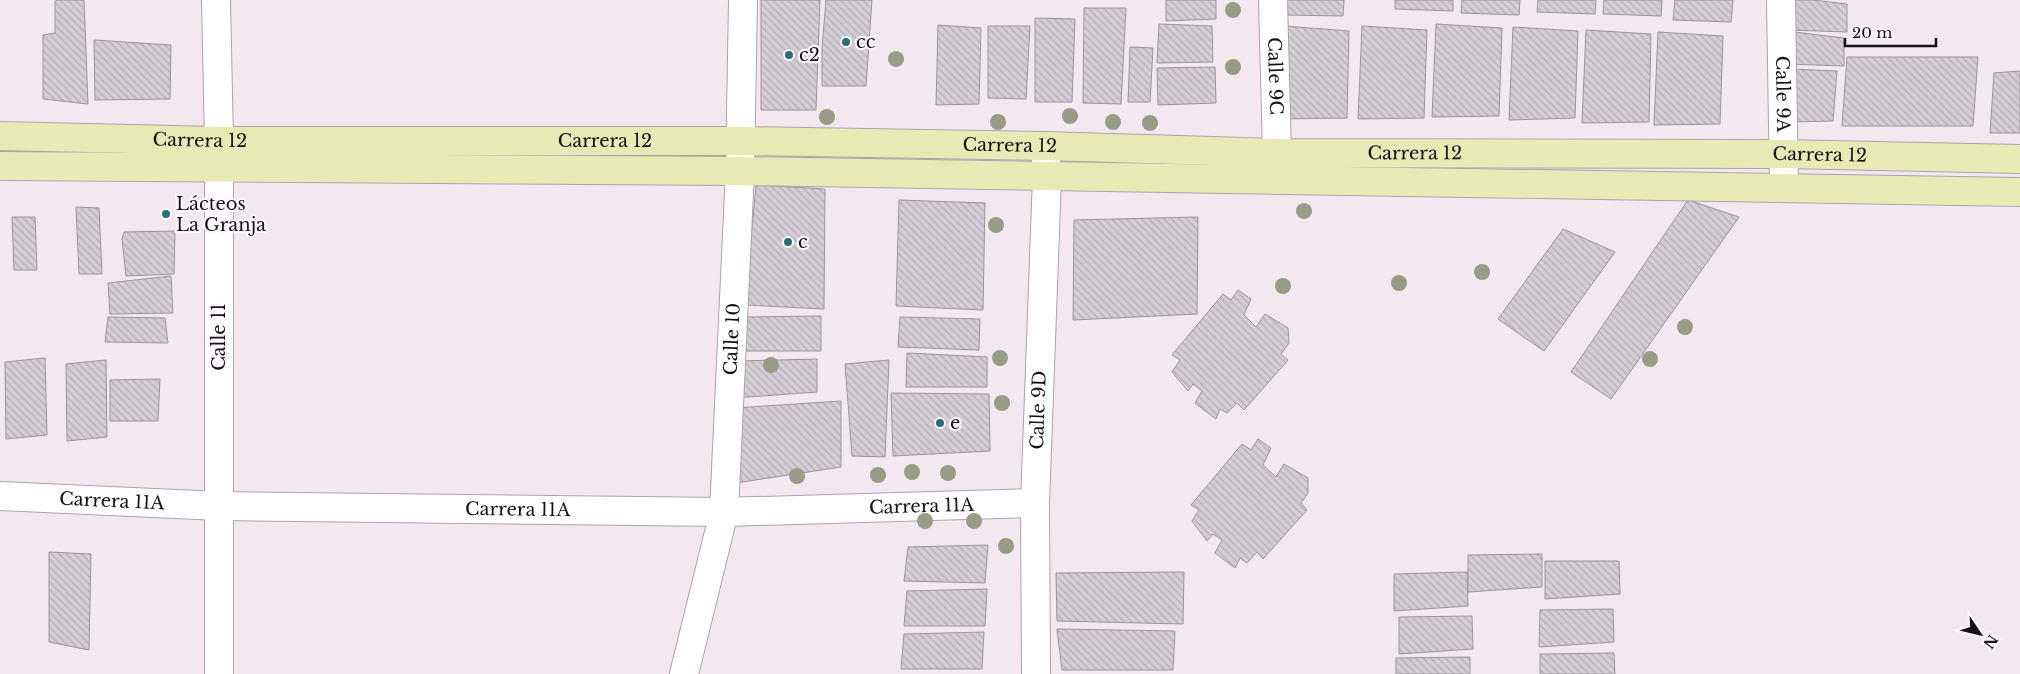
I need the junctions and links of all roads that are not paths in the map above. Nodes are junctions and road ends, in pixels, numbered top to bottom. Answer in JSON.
{"nodes":[{"id":1,"x":216,"y":0,"type":"edge"},
{"id":2,"x":743,"y":0,"type":"edge"},
{"id":3,"x":1273,"y":0,"type":"edge"},
{"id":4,"x":1780,"y":0,"type":"edge"},
{"id":5,"x":0,"y":136,"type":"edge"},
{"id":6,"x":741,"y":141,"type":"junction"},
{"id":7,"x":1045,"y":146,"type":"junction"},
{"id":8,"x":1277,"y":153,"type":"junction"},
{"id":9,"x":1783,"y":154,"type":"junction"},
{"id":10,"x":219,"y":155,"type":"junction"},
{"id":11,"x":2020,"y":159,"type":"edge"},
{"id":12,"x":0,"y":166,"type":"edge"},
{"id":13,"x":740,"y":171,"type":"junction"},
{"id":14,"x":1046,"y":176,"type":"junction"},
{"id":15,"x":1784,"y":188,"type":"junction"},
{"id":16,"x":2020,"y":192,"type":"edge"},
{"id":17,"x":0,"y":496,"type":"edge"},
{"id":18,"x":1035,"y":503,"type":"junction"},
{"id":19,"x":220,"y":506,"type":"junction"},
{"id":20,"x":724,"y":512,"type":"junction"},
{"id":21,"x":219,"y":674,"type":"edge"},
{"id":22,"x":684,"y":674,"type":"edge"},
{"id":23,"x":1036,"y":674,"type":"edge"}],
"edges":[{"from":1,"to":10,"type":"street","name":"Calle 11"},
{"from":2,"to":6,"type":"street","name":"Calle 10"},
{"from":3,"to":8,"type":"street","name":"Calle 9C"},
{"from":4,"to":9,"type":"street","name":"Calle 9A"},
{"from":5,"to":10,"type":"street","name":"Carrera 12"},
{"from":6,"to":7,"type":"street","name":"Carrera 12"},
{"from":6,"to":10,"type":"street","name":"Carrera 12"},
{"from":6,"to":13,"type":"street","name":"Calle 10"},
{"from":7,"to":8,"type":"street","name":"Carrera 12"},
{"from":7,"to":14,"type":"street","name":"Calle 9D"},
{"from":8,"to":9,"type":"street","name":"Carrera 12"},
{"from":9,"to":11,"type":"street","name":"Carrera 12"},
{"from":9,"to":15,"type":"street","name":"Calle 9A"},
{"from":10,"to":12,"type":"street","name":"Carrera 12"},
{"from":10,"to":13,"type":"street","name":"Carrera 12"},
{"from":10,"to":19,"type":"street","name":"Calle 11"},
{"from":13,"to":14,"type":"street","name":"Carrera 12"},
{"from":13,"to":20,"type":"street","name":"Calle 10"},
{"from":14,"to":15,"type":"street","name":"Carrera 12"},
{"from":14,"to":18,"type":"street","name":"Calle 9D"},
{"from":15,"to":16,"type":"street","name":"Carrera 12"},
{"from":17,"to":19,"type":"street","name":"Carrera 11A"},
{"from":18,"to":20,"type":"street","name":"Carrera 11A"},
{"from":18,"to":23,"type":"street","name":"Calle 9D"},
{"from":19,"to":20,"type":"street","name":"Carrera 11A"},
{"from":19,"to":21,"type":"street","name":"Calle 11"},
{"from":20,"to":22,"type":"street","name":"Calle 10"}]}
